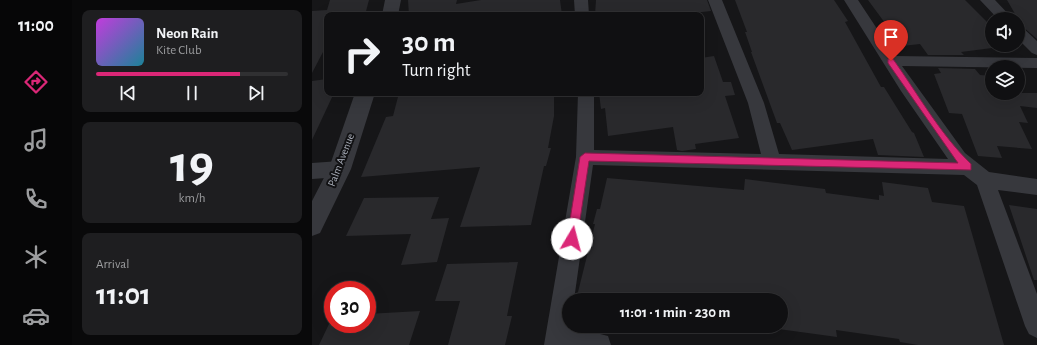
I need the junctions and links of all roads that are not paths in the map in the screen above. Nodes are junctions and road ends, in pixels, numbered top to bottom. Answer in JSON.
{"nodes":[{"id":1,"x":393,"y":0,"type":"edge"},
{"id":2,"x":581,"y":0,"type":"edge"},
{"id":3,"x":715,"y":0,"type":"edge"},
{"id":4,"x":851,"y":0,"type":"edge"},
{"id":5,"x":987,"y":0,"type":"edge"},
{"id":6,"x":391,"y":12,"type":"edge"},
{"id":7,"x":582,"y":12,"type":"edge"},
{"id":8,"x":999,"y":12,"type":"edge"},
{"id":9,"x":1025,"y":38,"type":"edge"},
{"id":10,"x":1037,"y":50,"type":"edge"},
{"id":11,"x":891,"y":61,"type":"junction"},
{"id":12,"x":1037,"y":63,"type":"edge"},
{"id":13,"x":364,"y":96,"type":"edge"},
{"id":14,"x":586,"y":96,"type":"edge"},
{"id":15,"x":585,"y":157,"type":"junction"},
{"id":16,"x":772,"y":162,"type":"junction"},
{"id":17,"x":968,"y":167,"type":"junction"},
{"id":18,"x":340,"y":169,"type":"junction"},
{"id":19,"x":312,"y":171,"type":"edge"},
{"id":20,"x":985,"y":180,"type":"junction"},
{"id":21,"x":1037,"y":187,"type":"edge"},
{"id":22,"x":312,"y":225,"type":"edge"},
{"id":23,"x":1037,"y":326,"type":"edge"},
{"id":24,"x":556,"y":341,"type":"edge"},
{"id":25,"x":599,"y":345,"type":"edge"}],
"edges":[{"from":1,"to":6,"type":"street"},
{"from":2,"to":7,"type":"street"},
{"from":3,"to":16,"type":"street"},
{"from":4,"to":11,"type":"street"},
{"from":5,"to":8,"type":"street"},
{"from":9,"to":10,"type":"street"},
{"from":11,"to":12,"type":"street"},
{"from":11,"to":17,"type":"street"},
{"from":13,"to":18,"type":"street","name":"Palm Avenue"},
{"from":14,"to":15,"type":"street"},
{"from":15,"to":16,"type":"street"},
{"from":15,"to":24,"type":"street"},
{"from":16,"to":17,"type":"street"},
{"from":17,"to":20,"type":"street"},
{"from":18,"to":19,"type":"street"},
{"from":18,"to":22,"type":"street","name":"Palm Avenue"},
{"from":20,"to":21,"type":"street"},
{"from":20,"to":23,"type":"street"},
{"from":24,"to":25,"type":"street"}]}
